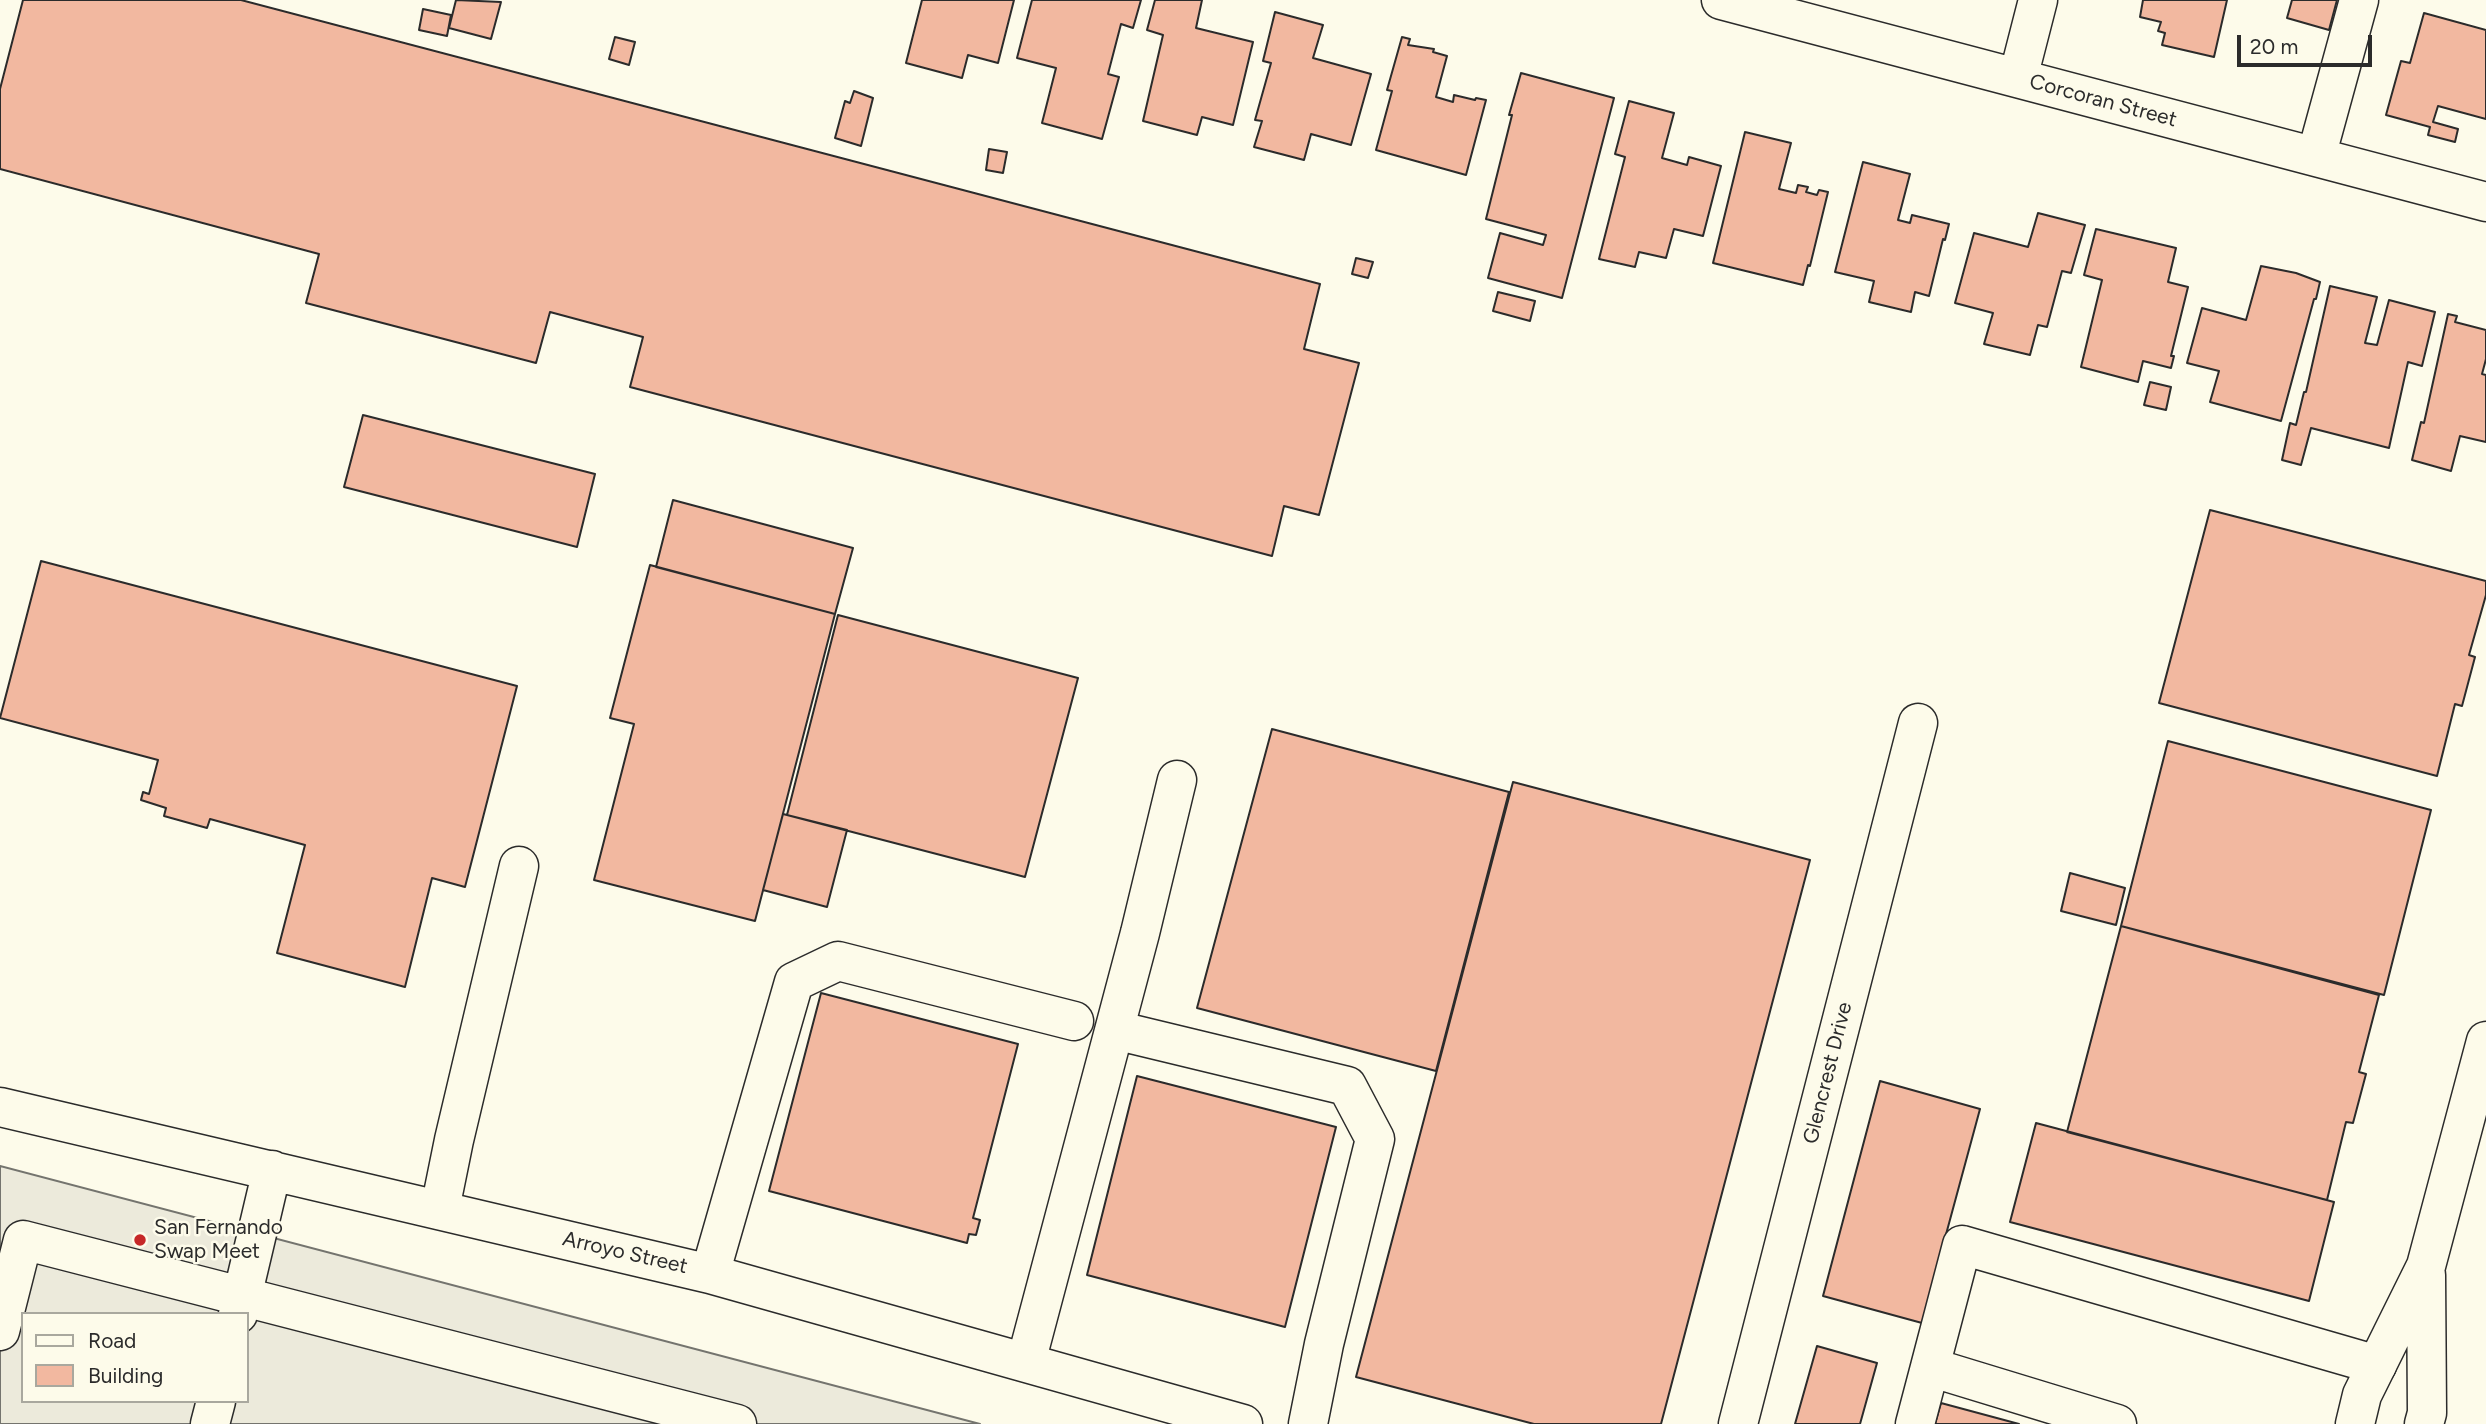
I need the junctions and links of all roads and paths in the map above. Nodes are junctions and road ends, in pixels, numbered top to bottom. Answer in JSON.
{"nodes":[{"id":1,"x":1721,"y":0,"type":"edge"},
{"id":2,"x":2038,"y":0,"type":"edge"},
{"id":3,"x":2359,"y":0,"type":"edge"},
{"id":4,"x":2018,"y":78,"type":"junction"},
{"id":5,"x":2316,"y":157,"type":"junction"},
{"id":6,"x":2486,"y":202,"type":"edge"},
{"id":7,"x":1918,"y":723,"type":"dead end"},
{"id":8,"x":1177,"y":780,"type":"dead end"},
{"id":9,"x":519,"y":866,"type":"dead end"},
{"id":10,"x":1074,"y":1021,"type":"dead end"},
{"id":11,"x":1115,"y":1030,"type":"junction"},
{"id":12,"x":2486,"y":1041,"type":"edge"},
{"id":13,"x":0,"y":1107,"type":"edge"},
{"id":14,"x":272,"y":1170,"type":"junction"},
{"id":15,"x":440,"y":1209,"type":"junction"},
{"id":16,"x":2426,"y":1266,"type":"junction"},
{"id":17,"x":710,"y":1274,"type":"junction"},
{"id":18,"x":240,"y":1305,"type":"edge"},
{"id":19,"x":0,"y":1331,"type":"edge"},
{"id":20,"x":1026,"y":1362,"type":"junction"},
{"id":21,"x":2377,"y":1365,"type":"junction"},
{"id":22,"x":1930,"y":1367,"type":"junction"},
{"id":23,"x":215,"y":1403,"type":"edge"},
{"id":24,"x":1235,"y":1423,"type":"edge"},
{"id":25,"x":210,"y":1424,"type":"edge"},
{"id":26,"x":737,"y":1424,"type":"edge"},
{"id":27,"x":1308,"y":1424,"type":"edge"},
{"id":28,"x":1738,"y":1424,"type":"edge"},
{"id":29,"x":1915,"y":1424,"type":"edge"},
{"id":30,"x":2117,"y":1424,"type":"edge"},
{"id":31,"x":2355,"y":1424,"type":"edge"},
{"id":32,"x":2424,"y":1424,"type":"edge"}],
"edges":[{"from":1,"to":4,"type":"street","name":"Corcoran Street"},
{"from":2,"to":4,"type":"street"},
{"from":3,"to":5,"type":"street"},
{"from":4,"to":5,"type":"street","name":"Corcoran Street"},
{"from":5,"to":6,"type":"street","name":"Corcoran Street"},
{"from":7,"to":28,"type":"street","name":"Glencrest Drive"},
{"from":8,"to":11,"type":"street"},
{"from":9,"to":15,"type":"street"},
{"from":10,"to":17,"type":"street"},
{"from":11,"to":20,"type":"street"},
{"from":11,"to":27,"type":"street"},
{"from":12,"to":16,"type":"street"},
{"from":13,"to":14,"type":"street","name":"Arroyo Street"},
{"from":14,"to":15,"type":"street","name":"Arroyo Street"},
{"from":14,"to":18,"type":"street"},
{"from":15,"to":17,"type":"street","name":"Arroyo Street"},
{"from":16,"to":21,"type":"street"},
{"from":16,"to":32,"type":"street"},
{"from":17,"to":20,"type":"street","name":"Arroyo Street"},
{"from":18,"to":19,"type":"street"},
{"from":18,"to":26,"type":"street"},
{"from":20,"to":24,"type":"street","name":"Arroyo Street"},
{"from":21,"to":22,"type":"street"},
{"from":21,"to":31,"type":"street"},
{"from":22,"to":29,"type":"street"},
{"from":22,"to":30,"type":"street"},
{"from":23,"to":25,"type":"street"}]}
